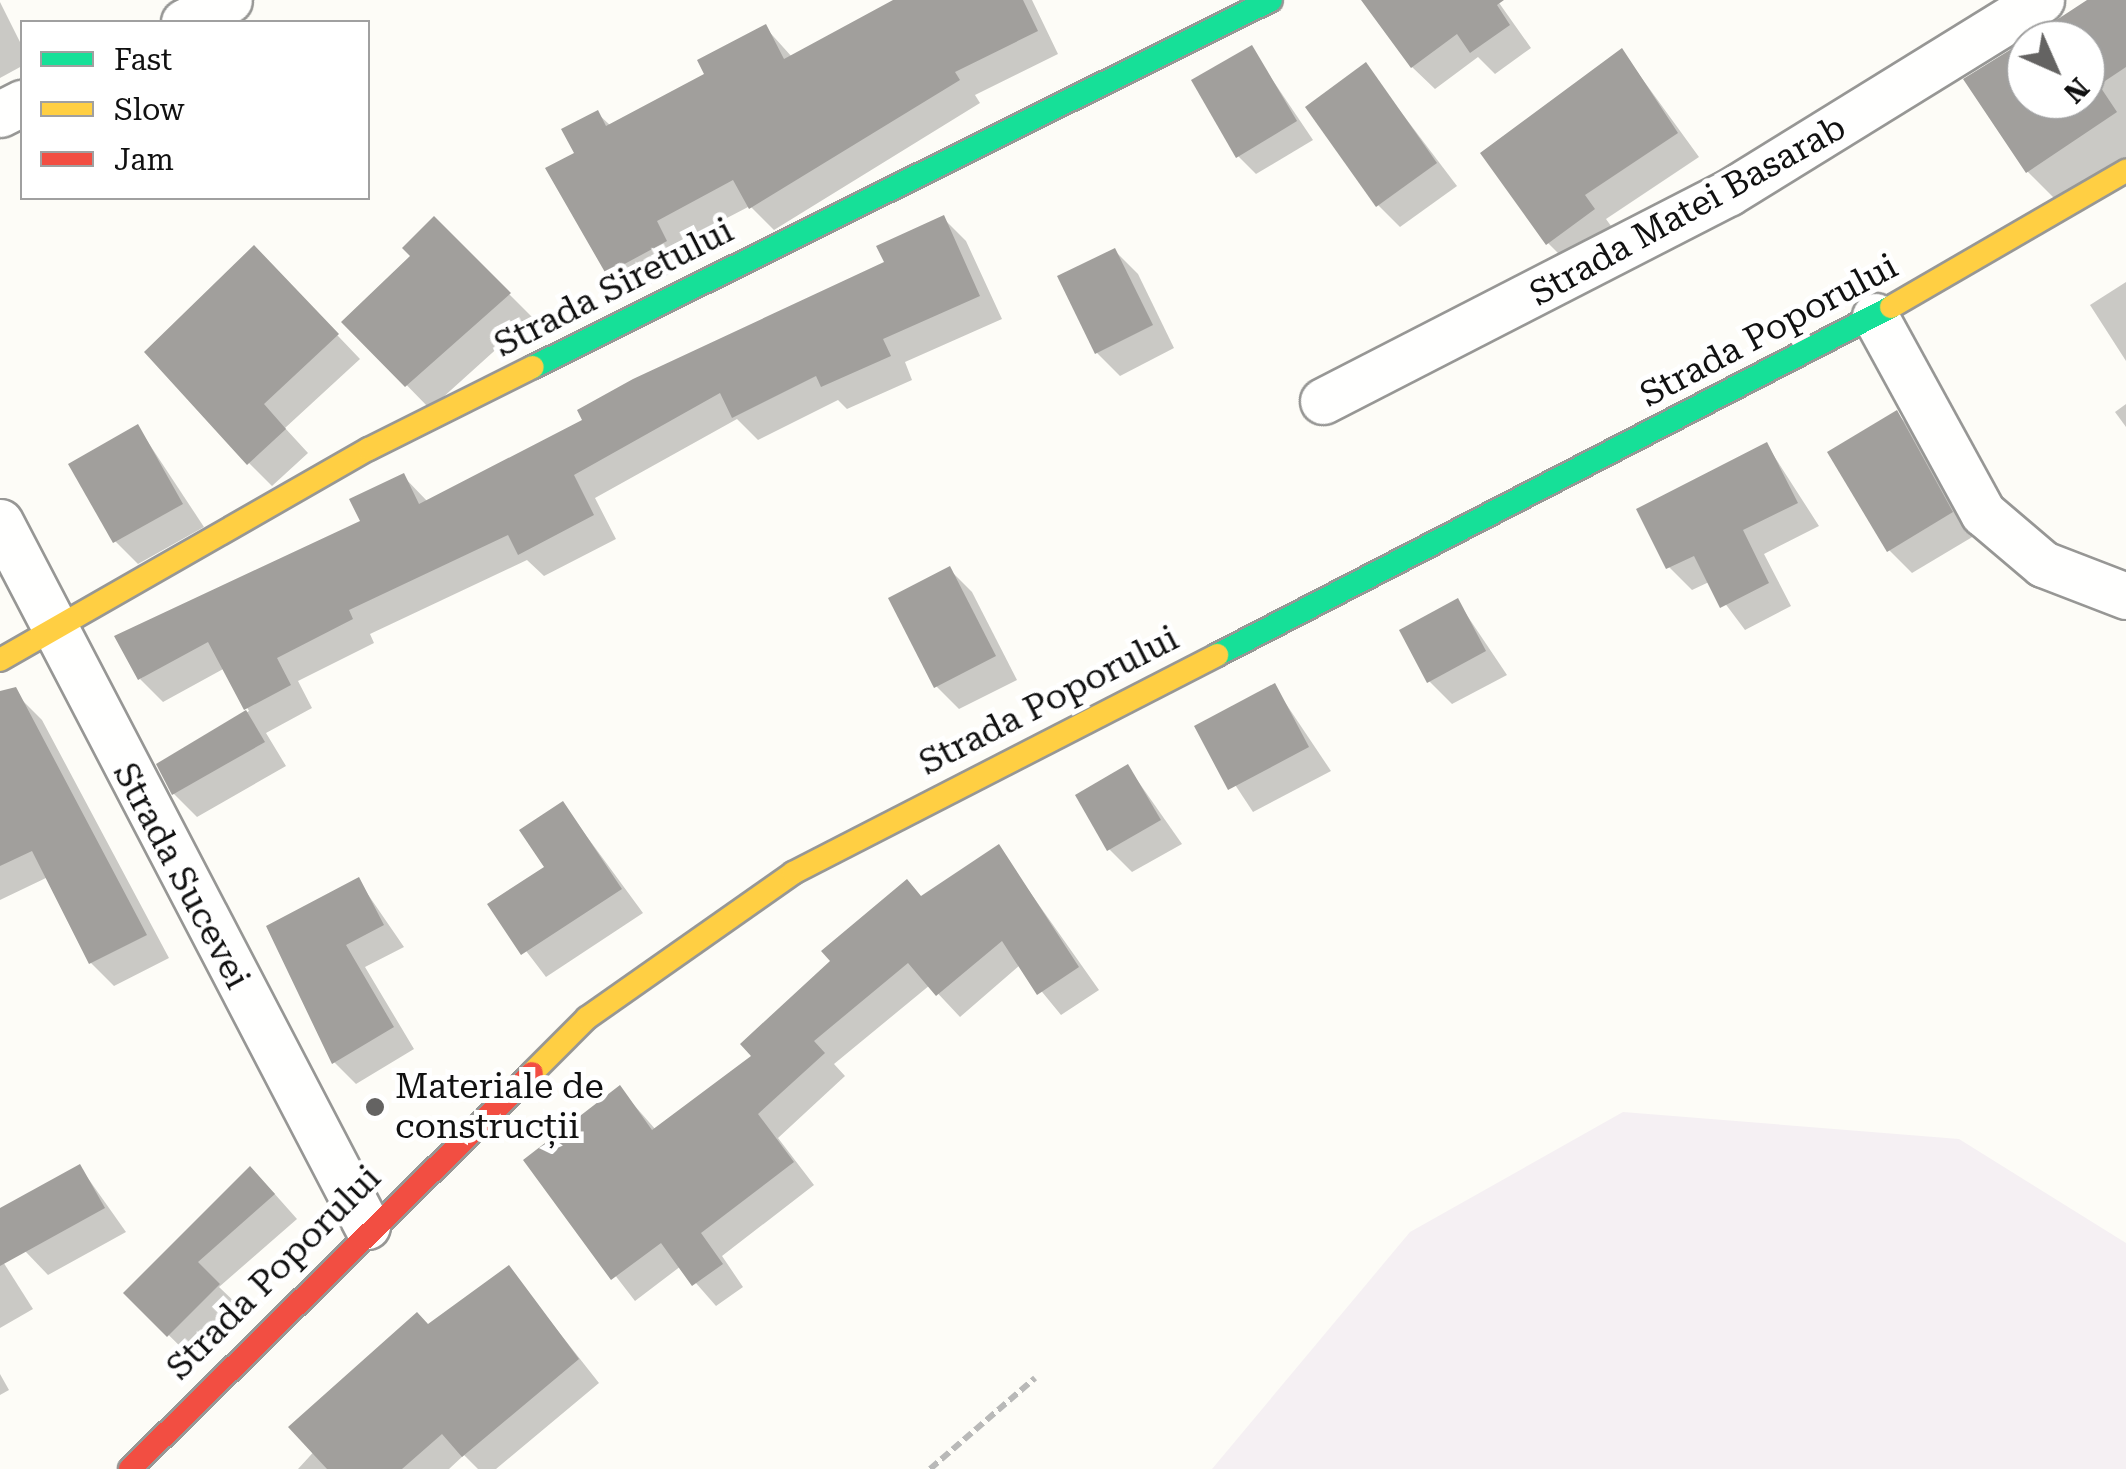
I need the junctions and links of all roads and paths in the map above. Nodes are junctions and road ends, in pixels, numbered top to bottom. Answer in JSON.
{"nodes":[{"id":1,"x":229,"y":0,"type":"edge"},
{"id":2,"x":1271,"y":0,"type":"edge"},
{"id":3,"x":2041,"y":0,"type":"edge"},
{"id":4,"x":188,"y":20,"type":"edge"},
{"id":5,"x":2126,"y":171,"type":"edge"},
{"id":6,"x":1876,"y":316,"type":"junction"},
{"id":7,"x":1323,"y":401,"type":"dead end"},
{"id":8,"x":0,"y":522,"type":"edge"},
{"id":9,"x":2126,"y":596,"type":"edge"},
{"id":10,"x":53,"y":631,"type":"junction"},
{"id":11,"x":0,"y":660,"type":"edge"},
{"id":12,"x":367,"y":1226,"type":"junction"},
{"id":13,"x":1035,"y":1378,"type":"dead end"},
{"id":14,"x":130,"y":1469,"type":"edge"},
{"id":15,"x":930,"y":1469,"type":"edge"}],
"edges":[{"from":1,"to":4,"type":"street"},
{"from":2,"to":10,"type":"street","name":"Strada Siretului"},
{"from":3,"to":7,"type":"street","name":"Strada Matei Basarab"},
{"from":5,"to":6,"type":"street","name":"Strada Poporului"},
{"from":6,"to":9,"type":"street"},
{"from":6,"to":12,"type":"street","name":"Strada Poporului"},
{"from":8,"to":10,"type":"street","name":"Strada Sucevei"},
{"from":10,"to":11,"type":"street","name":"Strada Siretului"},
{"from":10,"to":12,"type":"street","name":"Strada Sucevei"},
{"from":12,"to":14,"type":"street","name":"Strada Poporului"},
{"from":13,"to":15,"type":"path"}]}
